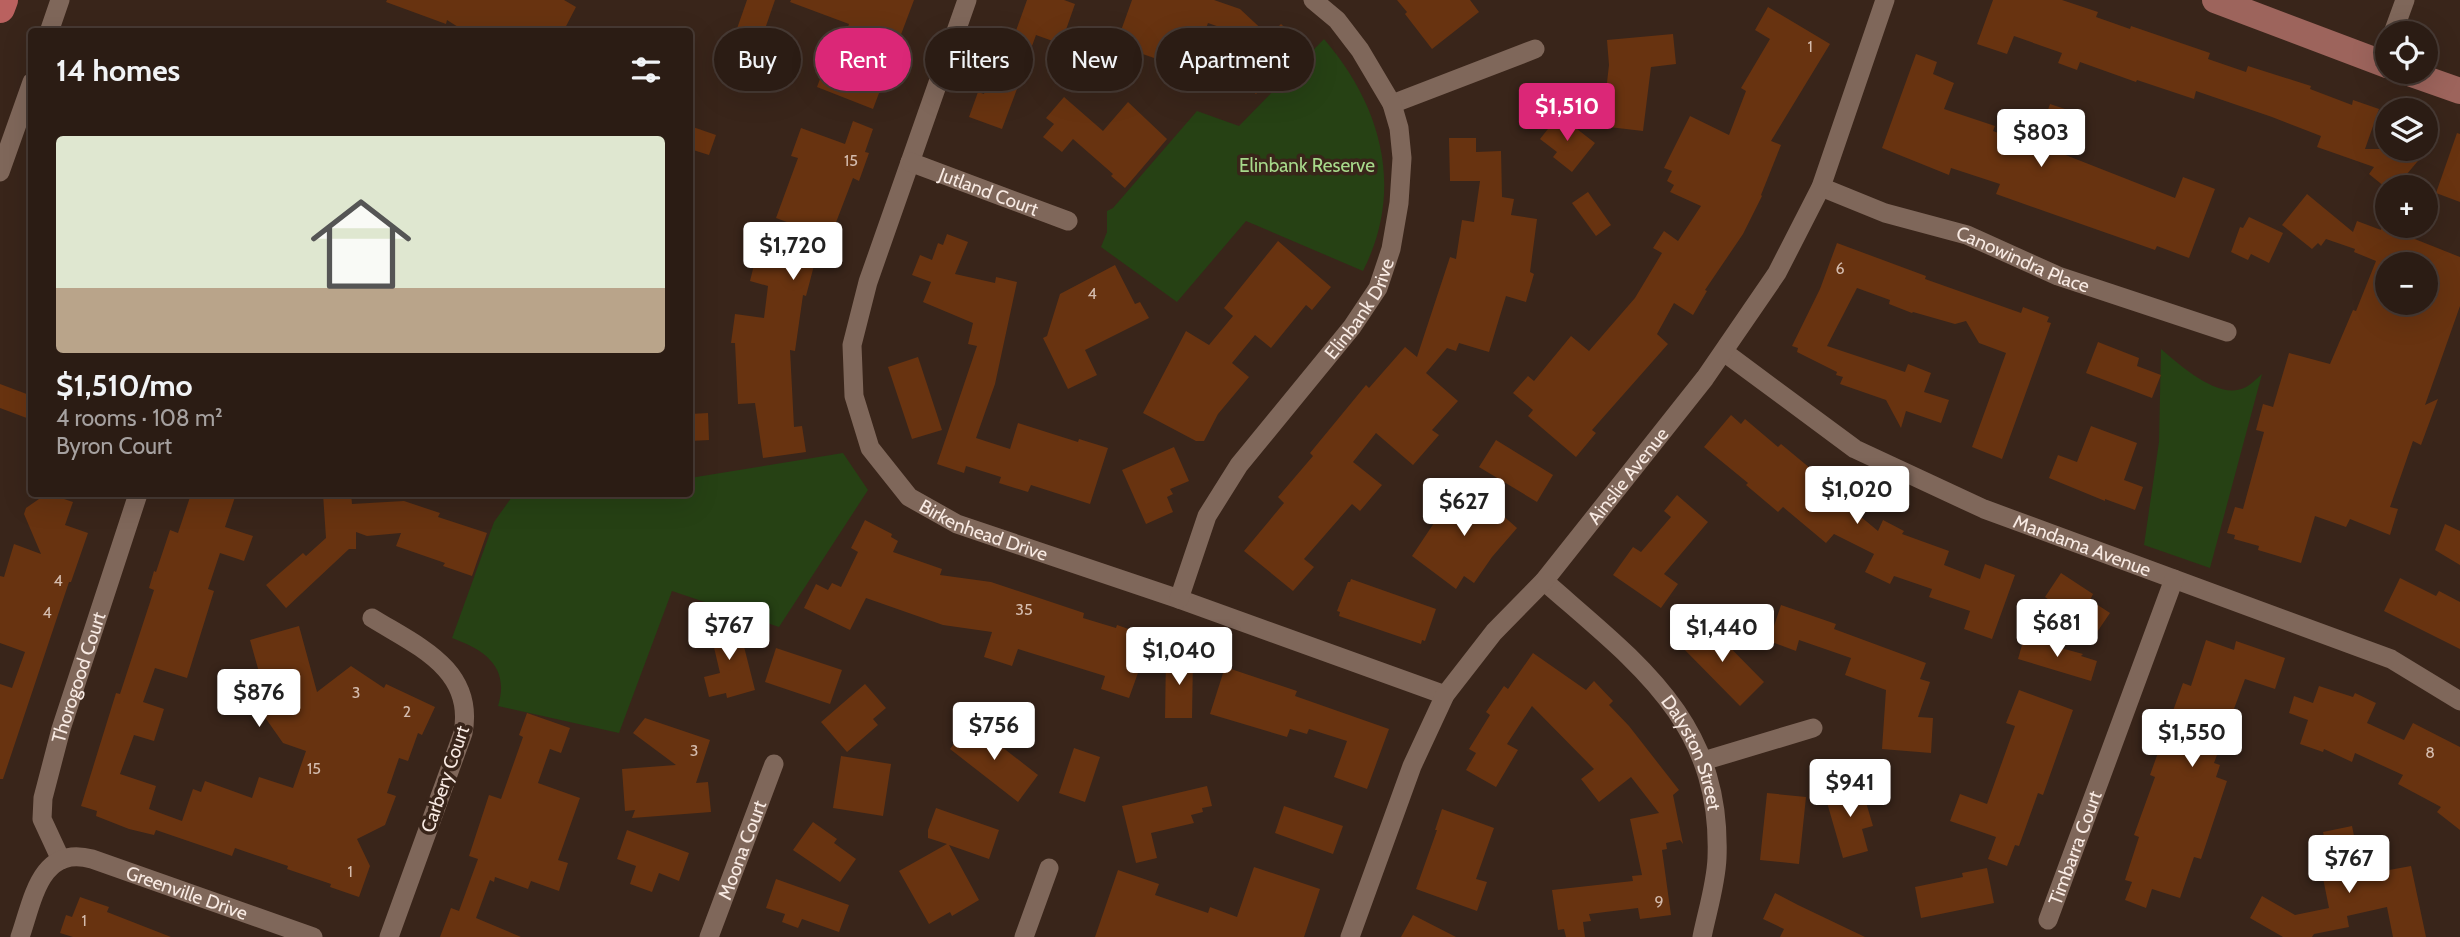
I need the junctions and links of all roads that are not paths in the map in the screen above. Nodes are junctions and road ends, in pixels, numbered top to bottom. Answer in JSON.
{"nodes":[{"id":1,"x":3,"y":0,"type":"edge"},
{"id":2,"x":60,"y":0,"type":"edge"},
{"id":3,"x":967,"y":0,"type":"edge"},
{"id":4,"x":1313,"y":0,"type":"edge"},
{"id":5,"x":1885,"y":0,"type":"edge"},
{"id":6,"x":2215,"y":0,"type":"edge"},
{"id":7,"x":2405,"y":0,"type":"edge"},
{"id":8,"x":0,"y":8,"type":"edge"},
{"id":9,"x":2397,"y":21,"type":"edge"},
{"id":10,"x":50,"y":28,"type":"edge"},
{"id":11,"x":1535,"y":50,"type":"dead end"},
{"id":12,"x":2375,"y":57,"type":"edge"},
{"id":13,"x":2438,"y":82,"type":"edge"},
{"id":14,"x":2460,"y":91,"type":"edge"},
{"id":15,"x":28,"y":97,"type":"edge"},
{"id":16,"x":1392,"y":104,"type":"junction"},
{"id":17,"x":910,"y":162,"type":"junction"},
{"id":18,"x":0,"y":172,"type":"edge"},
{"id":19,"x":1821,"y":187,"type":"junction"},
{"id":20,"x":1068,"y":221,"type":"dead end"},
{"id":21,"x":2227,"y":332,"type":"dead end"},
{"id":22,"x":1724,"y":352,"type":"junction"},
{"id":23,"x":137,"y":497,"type":"edge"},
{"id":24,"x":2174,"y":579,"type":"junction"},
{"id":25,"x":1544,"y":580,"type":"junction"},
{"id":26,"x":1180,"y":599,"type":"junction"},
{"id":27,"x":372,"y":618,"type":"dead end"},
{"id":28,"x":1445,"y":695,"type":"junction"},
{"id":29,"x":2460,"y":701,"type":"edge"},
{"id":30,"x":1813,"y":728,"type":"dead end"},
{"id":31,"x":1703,"y":761,"type":"junction"},
{"id":32,"x":774,"y":764,"type":"dead end"},
{"id":33,"x":61,"y":860,"type":"junction"},
{"id":34,"x":1049,"y":868,"type":"dead end"},
{"id":35,"x":2048,"y":920,"type":"dead end"},
{"id":36,"x":20,"y":937,"type":"edge"},
{"id":37,"x":313,"y":937,"type":"edge"},
{"id":38,"x":389,"y":937,"type":"edge"},
{"id":39,"x":709,"y":937,"type":"edge"},
{"id":40,"x":1024,"y":937,"type":"edge"},
{"id":41,"x":1350,"y":937,"type":"edge"},
{"id":42,"x":1702,"y":937,"type":"edge"}],
"edges":[{"from":1,"to":8,"type":"main road"},
{"from":2,"to":10,"type":"street"},
{"from":3,"to":17,"type":"street","name":"Birkenhead Drive"},
{"from":4,"to":16,"type":"street","name":"Elinbank Drive"},
{"from":5,"to":19,"type":"street","name":"Ainslie Avenue"},
{"from":6,"to":12,"type":"main road"},
{"from":7,"to":9,"type":"street"},
{"from":11,"to":16,"type":"street"},
{"from":13,"to":14,"type":"main road"},
{"from":15,"to":18,"type":"street"},
{"from":16,"to":26,"type":"street","name":"Elinbank Drive"},
{"from":17,"to":20,"type":"street","name":"Jutland Court"},
{"from":17,"to":26,"type":"street","name":"Birkenhead Drive"},
{"from":19,"to":21,"type":"street","name":"Canowindra Place"},
{"from":19,"to":22,"type":"street","name":"Ainslie Avenue"},
{"from":22,"to":24,"type":"street","name":"Mandama Avenue"},
{"from":22,"to":25,"type":"street","name":"Ainslie Avenue"},
{"from":23,"to":33,"type":"street","name":"Thorogood Court"},
{"from":24,"to":29,"type":"street","name":"Mandama Avenue"},
{"from":24,"to":35,"type":"street","name":"Timbarra Court"},
{"from":25,"to":28,"type":"street","name":"Ainslie Avenue"},
{"from":25,"to":31,"type":"street","name":"Dalyston Street"},
{"from":26,"to":28,"type":"street","name":"Birkenhead Drive"},
{"from":27,"to":38,"type":"street","name":"Carbery Court"},
{"from":28,"to":41,"type":"street","name":"Ainslie Avenue"},
{"from":30,"to":31,"type":"street"},
{"from":31,"to":42,"type":"street","name":"Dalyston Street"},
{"from":32,"to":39,"type":"street","name":"Moona Court"},
{"from":33,"to":36,"type":"street"},
{"from":33,"to":37,"type":"street","name":"Greenville Drive"},
{"from":34,"to":40,"type":"street"}]}
